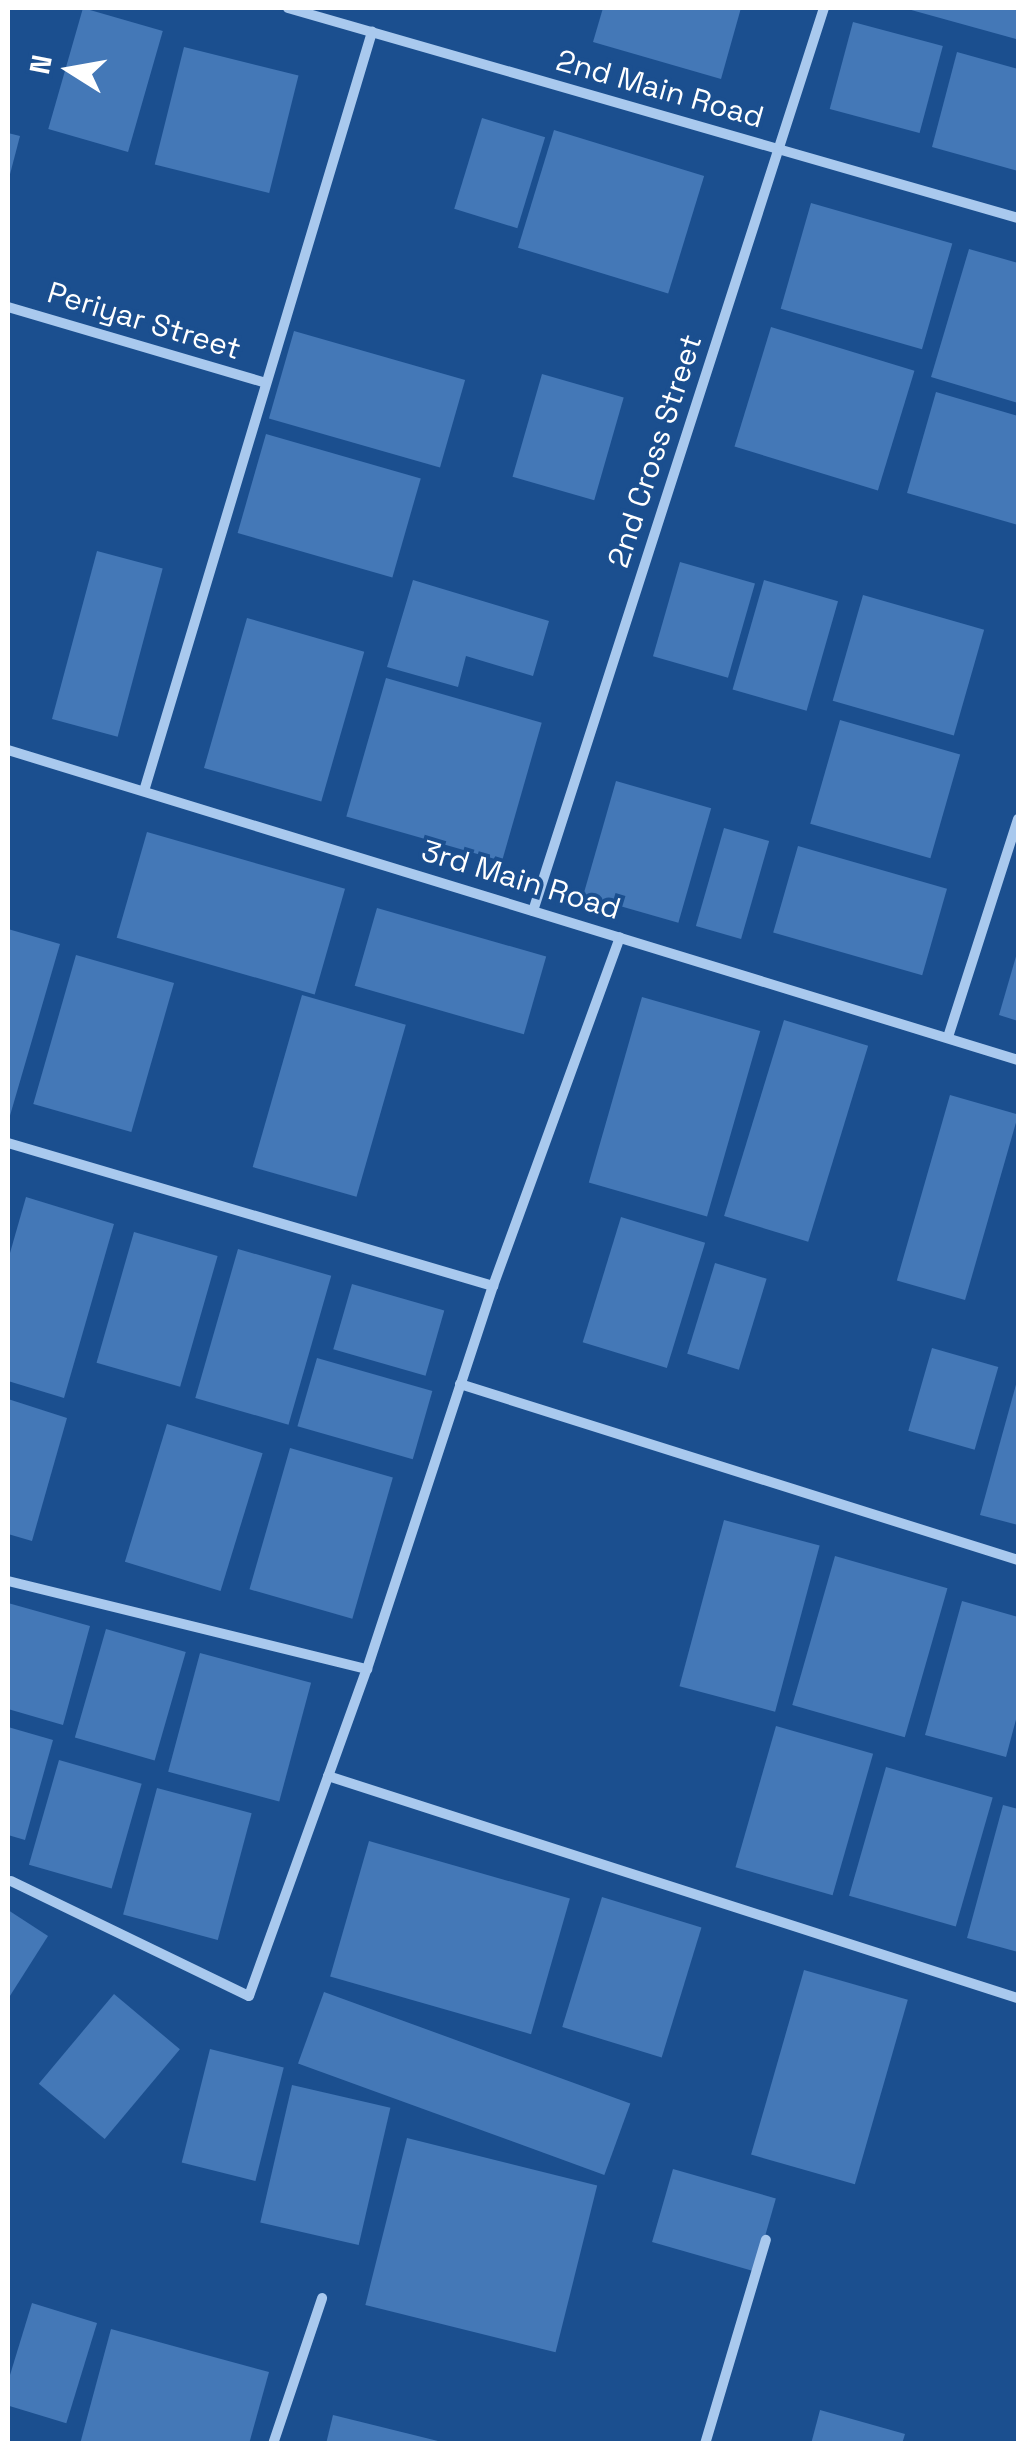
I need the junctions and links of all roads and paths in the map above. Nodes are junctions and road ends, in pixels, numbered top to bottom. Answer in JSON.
{"nodes":[{"id":1,"x":288,"y":8,"type":"edge"},
{"id":2,"x":824,"y":8,"type":"edge"},
{"id":3,"x":372,"y":32,"type":"junction"},
{"id":4,"x":779,"y":150,"type":"junction"},
{"id":5,"x":1018,"y":218,"type":"edge"},
{"id":6,"x":8,"y":307,"type":"edge"},
{"id":7,"x":266,"y":384,"type":"junction"},
{"id":8,"x":8,"y":750,"type":"edge"},
{"id":9,"x":144,"y":791,"type":"junction"},
{"id":10,"x":1018,"y":818,"type":"edge"},
{"id":11,"x":533,"y":910,"type":"junction"},
{"id":12,"x":620,"y":937,"type":"junction"},
{"id":13,"x":948,"y":1037,"type":"junction"},
{"id":14,"x":1018,"y":1060,"type":"edge"},
{"id":15,"x":8,"y":1143,"type":"edge"},
{"id":16,"x":492,"y":1286,"type":"junction"},
{"id":17,"x":460,"y":1384,"type":"junction"},
{"id":18,"x":1018,"y":1560,"type":"edge"},
{"id":19,"x":8,"y":1581,"type":"edge"},
{"id":20,"x":367,"y":1669,"type":"junction"},
{"id":21,"x":328,"y":1776,"type":"junction"},
{"id":22,"x":11,"y":1881,"type":"dead end"},
{"id":23,"x":1017,"y":1998,"type":"edge"},
{"id":24,"x":766,"y":2240,"type":"dead end"},
{"id":25,"x":322,"y":2298,"type":"dead end"},
{"id":26,"x":273,"y":2444,"type":"edge"},
{"id":27,"x":705,"y":2444,"type":"edge"}],
"edges":[{"from":1,"to":3,"type":"street","name":"2nd Main Road"},
{"from":2,"to":4,"type":"street","name":"2nd Cross Street"},
{"from":3,"to":4,"type":"street","name":"2nd Main Road"},
{"from":3,"to":7,"type":"street"},
{"from":4,"to":5,"type":"street","name":"2nd Main Road"},
{"from":4,"to":11,"type":"street","name":"2nd Cross Street"},
{"from":6,"to":7,"type":"street","name":"Periyar Street"},
{"from":7,"to":9,"type":"street"},
{"from":8,"to":9,"type":"street","name":"3rd Main Road"},
{"from":9,"to":11,"type":"street","name":"3rd Main Road"},
{"from":10,"to":13,"type":"street"},
{"from":11,"to":12,"type":"street","name":"3rd Main Road"},
{"from":12,"to":13,"type":"street","name":"3rd Main Road"},
{"from":12,"to":16,"type":"street"},
{"from":13,"to":14,"type":"street","name":"3rd Main Road"},
{"from":15,"to":16,"type":"street"},
{"from":16,"to":17,"type":"street"},
{"from":17,"to":18,"type":"street"},
{"from":17,"to":20,"type":"street"},
{"from":19,"to":20,"type":"street"},
{"from":20,"to":21,"type":"street"},
{"from":21,"to":22,"type":"street"},
{"from":21,"to":23,"type":"street"},
{"from":24,"to":27,"type":"street"},
{"from":25,"to":26,"type":"street"}]}
